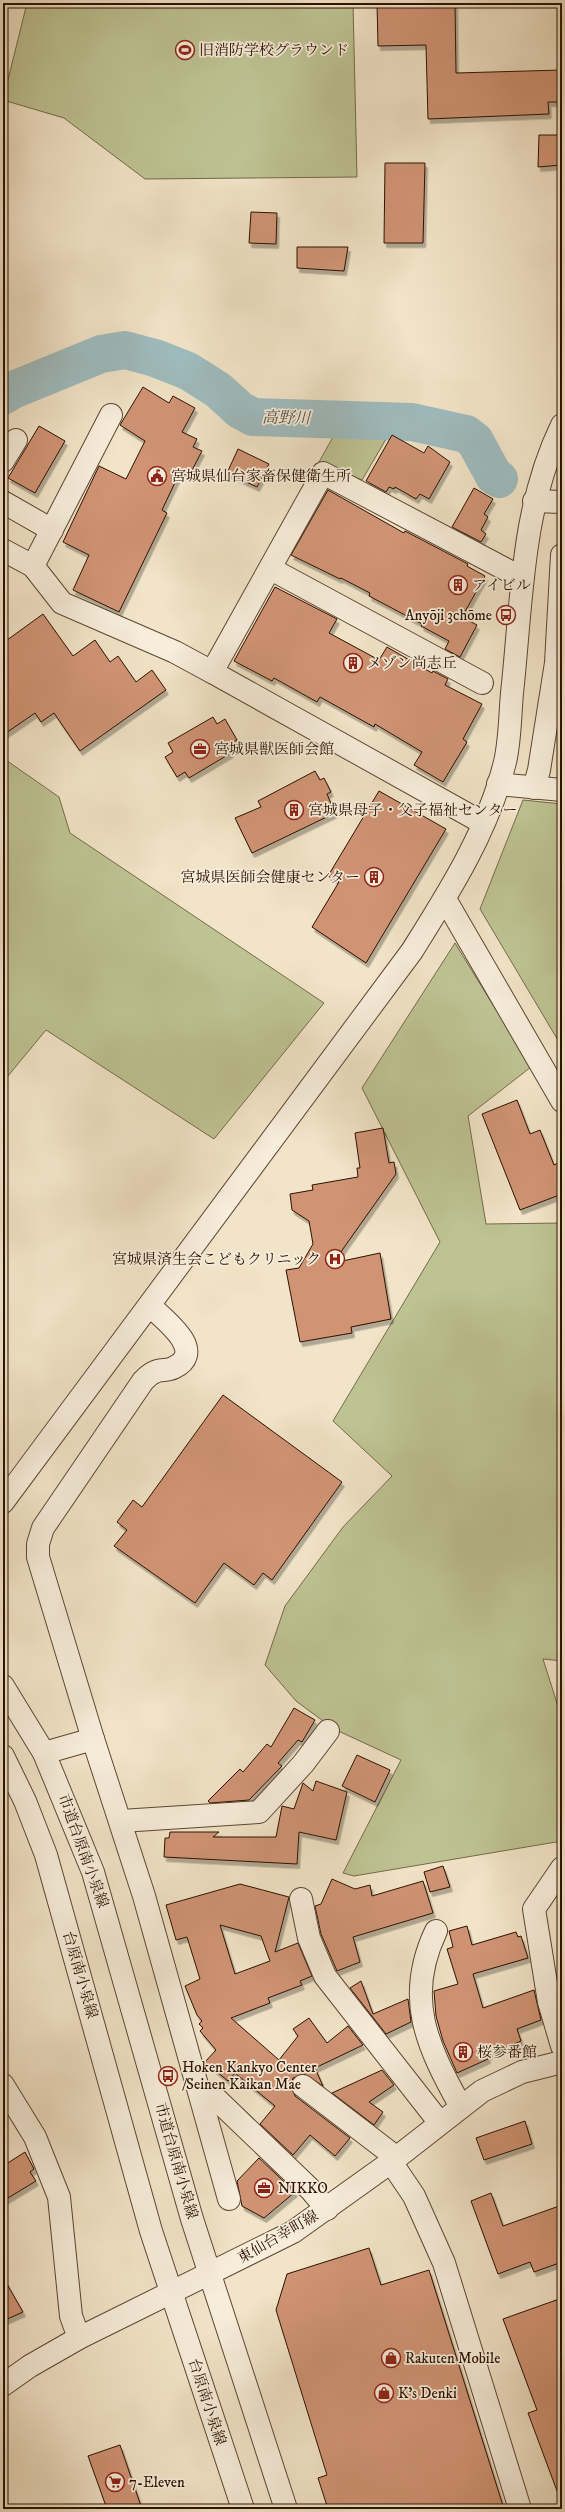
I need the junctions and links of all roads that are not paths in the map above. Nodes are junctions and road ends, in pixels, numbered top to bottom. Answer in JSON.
{"nodes":[{"id":1,"x":111,"y":415,"type":"dead end"},
{"id":2,"x":562,"y":425,"type":"edge"},
{"id":3,"x":16,"y":440,"type":"dead end"},
{"id":4,"x":3,"y":461,"type":"edge"},
{"id":5,"x":534,"y":501,"type":"junction"},
{"id":6,"x":3,"y":502,"type":"edge"},
{"id":7,"x":562,"y":502,"type":"edge"},
{"id":8,"x":52,"y":530,"type":"junction"},
{"id":9,"x":3,"y":550,"type":"edge"},
{"id":10,"x":562,"y":555,"type":"edge"},
{"id":11,"x":33,"y":566,"type":"junction"},
{"id":12,"x":271,"y":569,"type":"junction"},
{"id":13,"x":522,"y":578,"type":"junction"},
{"id":14,"x":212,"y":672,"type":"junction"},
{"id":15,"x":482,"y":683,"type":"dead end"},
{"id":16,"x":498,"y":784,"type":"junction"},
{"id":17,"x":551,"y":788,"type":"edge"},
{"id":18,"x":483,"y":823,"type":"junction"},
{"id":19,"x":444,"y":899,"type":"junction"},
{"id":20,"x":562,"y":1101,"type":"edge"},
{"id":21,"x":150,"y":1306,"type":"junction"},
{"id":22,"x":3,"y":1502,"type":"edge"},
{"id":23,"x":3,"y":1686,"type":"edge"},
{"id":24,"x":328,"y":1731,"type":"dead end"},
{"id":25,"x":93,"y":1739,"type":"junction"},
{"id":26,"x":44,"y":1753,"type":"junction"},
{"id":27,"x":3,"y":1756,"type":"edge"},
{"id":28,"x":120,"y":1821,"type":"junction"},
{"id":29,"x":562,"y":1868,"type":"edge"},
{"id":30,"x":301,"y":1899,"type":"dead end"},
{"id":31,"x":436,"y":1930,"type":"dead end"},
{"id":32,"x":562,"y":2046,"type":"edge"},
{"id":33,"x":562,"y":2062,"type":"edge"},
{"id":34,"x":3,"y":2085,"type":"edge"},
{"id":35,"x":303,"y":2086,"type":"dead end"},
{"id":36,"x":212,"y":2095,"type":"dead end"},
{"id":37,"x":461,"y":2107,"type":"junction"},
{"id":38,"x":440,"y":2123,"type":"junction"},
{"id":39,"x":394,"y":2160,"type":"junction"},
{"id":40,"x":229,"y":2199,"type":"dead end"},
{"id":41,"x":327,"y":2209,"type":"junction"},
{"id":42,"x":210,"y":2275,"type":"junction"},
{"id":43,"x":172,"y":2294,"type":"junction"},
{"id":44,"x":79,"y":2338,"type":"junction"},
{"id":45,"x":3,"y":2385,"type":"edge"},
{"id":46,"x":243,"y":2509,"type":"edge"},
{"id":47,"x":286,"y":2509,"type":"edge"},
{"id":48,"x":520,"y":2509,"type":"edge"}],
"edges":[{"from":1,"to":8,"type":"street"},
{"from":2,"to":5,"type":"street"},
{"from":3,"to":4,"type":"street"},
{"from":5,"to":7,"type":"street"},
{"from":5,"to":13,"type":"street"},
{"from":6,"to":8,"type":"street"},
{"from":8,"to":11,"type":"street"},
{"from":9,"to":11,"type":"street"},
{"from":10,"to":17,"type":"street"},
{"from":11,"to":14,"type":"street"},
{"from":12,"to":13,"type":"street"},
{"from":12,"to":14,"type":"street"},
{"from":12,"to":15,"type":"street"},
{"from":13,"to":16,"type":"street"},
{"from":14,"to":18,"type":"street"},
{"from":16,"to":17,"type":"street"},
{"from":16,"to":18,"type":"street"},
{"from":18,"to":19,"type":"street"},
{"from":19,"to":20,"type":"street"},
{"from":19,"to":21,"type":"street"},
{"from":21,"to":22,"type":"street"},
{"from":21,"to":25,"type":"street"},
{"from":23,"to":26,"type":"street","name":"市道台原南小泉線"},
{"from":24,"to":28,"type":"street"},
{"from":25,"to":26,"type":"street"},
{"from":25,"to":28,"type":"street"},
{"from":26,"to":42,"type":"street","name":"市道台原南小泉線"},
{"from":27,"to":43,"type":"street","name":"台原南小泉線"},
{"from":28,"to":40,"type":"street"},
{"from":29,"to":32,"type":"street"},
{"from":30,"to":38,"type":"street"},
{"from":31,"to":37,"type":"street"},
{"from":33,"to":37,"type":"street","name":"東仙台幸町線"},
{"from":34,"to":44,"type":"street"},
{"from":35,"to":39,"type":"street"},
{"from":36,"to":41,"type":"street"},
{"from":37,"to":38,"type":"street","name":"東仙台幸町線"},
{"from":38,"to":39,"type":"street","name":"東仙台幸町線"},
{"from":39,"to":41,"type":"street","name":"東仙台幸町線"},
{"from":39,"to":48,"type":"street"},
{"from":41,"to":42,"type":"street","name":"東仙台幸町線"},
{"from":42,"to":43,"type":"street","name":"東仙台幸町線"},
{"from":42,"to":47,"type":"street","name":"市道台原南小泉線"},
{"from":43,"to":44,"type":"street","name":"東仙台幸町線"},
{"from":43,"to":46,"type":"street","name":"台原南小泉線"},
{"from":44,"to":45,"type":"street","name":"東仙台幸町線"}]}
